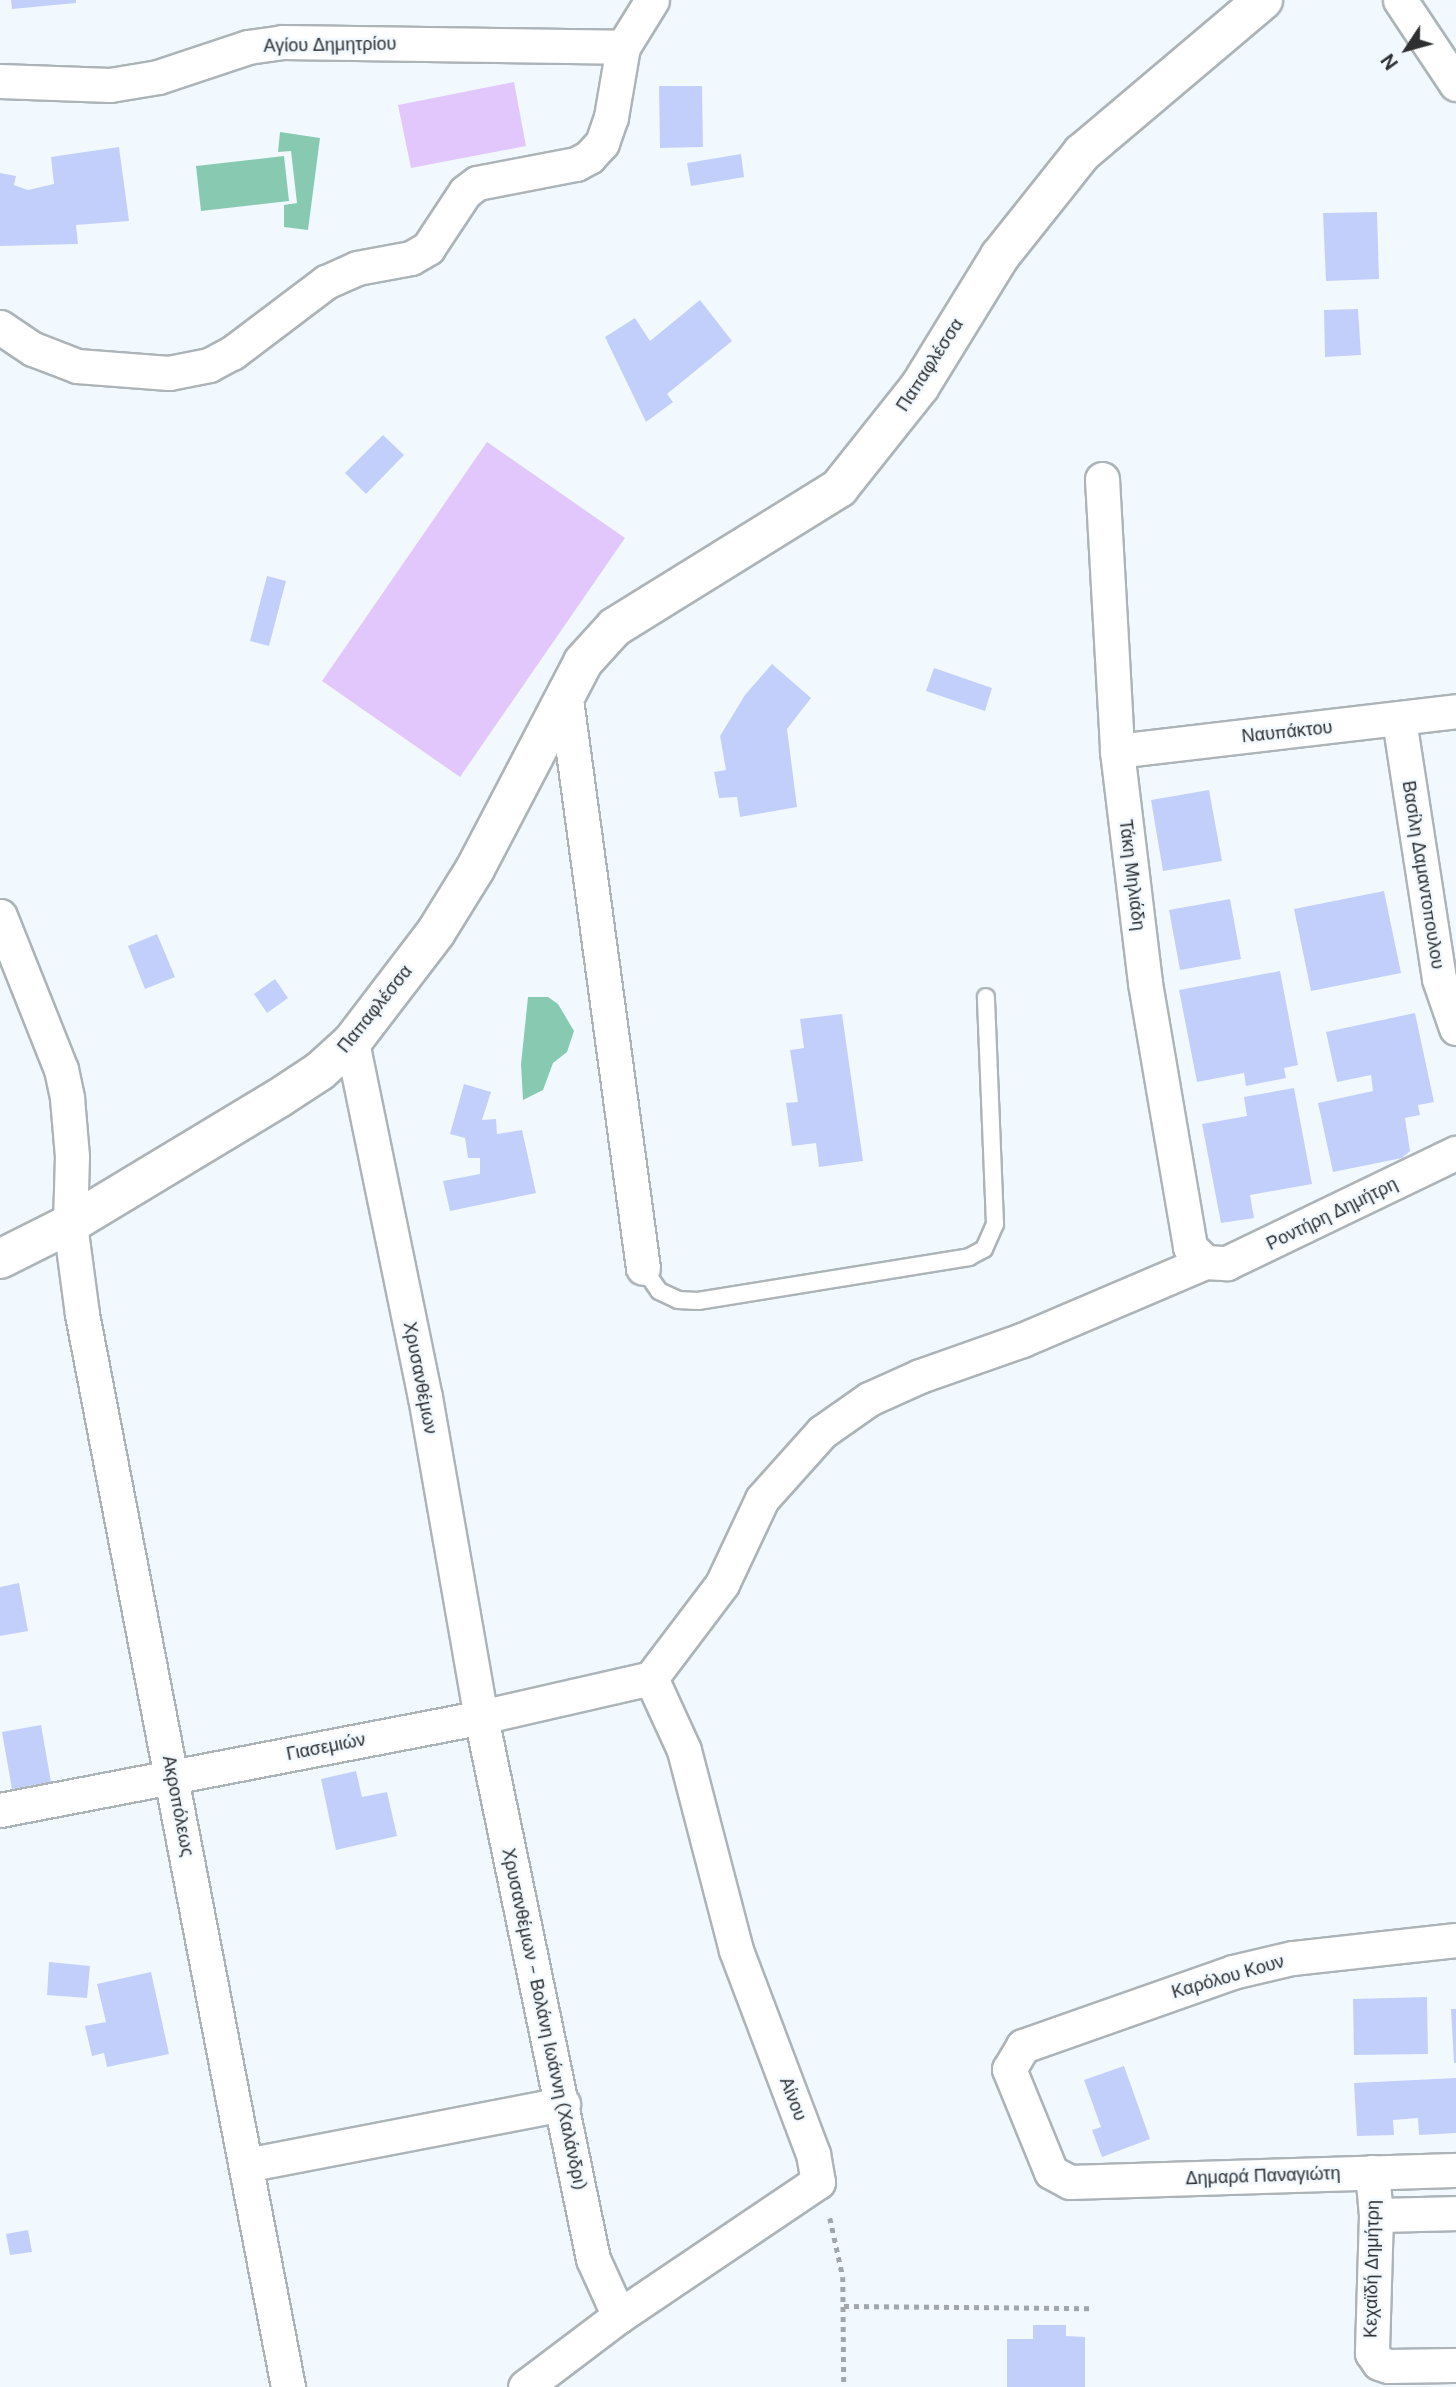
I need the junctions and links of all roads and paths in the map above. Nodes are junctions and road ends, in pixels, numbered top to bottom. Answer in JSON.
{"nodes":[{"id":1,"x":652,"y":0,"type":"edge"},
{"id":2,"x":1263,"y":0,"type":"edge"},
{"id":3,"x":1400,"y":0,"type":"edge"},
{"id":4,"x":623,"y":47,"type":"junction"},
{"id":5,"x":0,"y":81,"type":"edge"},
{"id":6,"x":1456,"y":84,"type":"edge"},
{"id":7,"x":0,"y":327,"type":"edge"},
{"id":8,"x":1102,"y":479,"type":"dead end"},
{"id":9,"x":565,"y":692,"type":"junction"},
{"id":10,"x":1456,"y":711,"type":"edge"},
{"id":11,"x":1399,"y":720,"type":"junction"},
{"id":12,"x":1117,"y":751,"type":"junction"},
{"id":13,"x":0,"y":916,"type":"edge"},
{"id":14,"x":986,"y":997,"type":"dead end"},
{"id":15,"x":1456,"y":1028,"type":"edge"},
{"id":16,"x":352,"y":1042,"type":"junction"},
{"id":17,"x":1456,"y":1153,"type":"edge"},
{"id":18,"x":70,"y":1224,"type":"junction"},
{"id":19,"x":0,"y":1259,"type":"edge"},
{"id":20,"x":1205,"y":1262,"type":"junction"},
{"id":21,"x":643,"y":1268,"type":"joint"},
{"id":22,"x":651,"y":1678,"type":"junction"},
{"id":23,"x":481,"y":1717,"type":"junction"},
{"id":24,"x":173,"y":1777,"type":"junction"},
{"id":25,"x":0,"y":1810,"type":"edge"},
{"id":26,"x":1456,"y":1940,"type":"edge"},
{"id":27,"x":563,"y":2104,"type":"junction"},
{"id":28,"x":246,"y":2165,"type":"junction"},
{"id":29,"x":1456,"y":2170,"type":"edge"},
{"id":30,"x":1372,"y":2172,"type":"junction"},
{"id":31,"x":818,"y":2182,"type":"junction"},
{"id":32,"x":1070,"y":2182,"type":"joint"},
{"id":33,"x":1456,"y":2213,"type":"edge"},
{"id":34,"x":1376,"y":2215,"type":"junction"},
{"id":35,"x":844,"y":2306,"type":"junction"},
{"id":36,"x":1089,"y":2308,"type":"dead end"},
{"id":37,"x":619,"y":2316,"type":"junction"},
{"id":38,"x":1456,"y":2365,"type":"edge"},
{"id":39,"x":288,"y":2387,"type":"edge"},
{"id":40,"x":525,"y":2387,"type":"edge"},
{"id":41,"x":844,"y":2387,"type":"edge"}],
"edges":[{"from":1,"to":4,"type":"street"},
{"from":2,"to":9,"type":"street","name":"Παπαφλέσσα"},
{"from":3,"to":6,"type":"street"},
{"from":4,"to":5,"type":"street","name":"Αγίου Δημητρίου"},
{"from":4,"to":7,"type":"street"},
{"from":8,"to":12,"type":"street","name":"Τάκη Μηλιάδη"},
{"from":9,"to":16,"type":"street","name":"Παπαφλέσσα"},
{"from":9,"to":21,"type":"street"},
{"from":10,"to":11,"type":"street","name":"Ναυπάκτου"},
{"from":11,"to":12,"type":"street","name":"Ναυπάκτου"},
{"from":11,"to":15,"type":"street","name":"Βασίλη Δαμαντοπουλου"},
{"from":12,"to":20,"type":"street","name":"Τάκη Μηλιάδη"},
{"from":13,"to":18,"type":"street","name":"Ακροπόλεως"},
{"from":14,"to":21,"type":"lane"},
{"from":16,"to":18,"type":"street","name":"Παπαφλέσσα"},
{"from":16,"to":23,"type":"street","name":"Χρυσανθέμων"},
{"from":17,"to":20,"type":"street","name":"Ροντήρη Δημήτρη"},
{"from":18,"to":19,"type":"street","name":"Παπαφλέσσα"},
{"from":18,"to":24,"type":"street","name":"Ακροπόλεως"},
{"from":20,"to":22,"type":"street","name":"Ροντήρη Δημήτρη"},
{"from":22,"to":23,"type":"street","name":"Γιασεμιών"},
{"from":22,"to":31,"type":"street","name":"Αίνου"},
{"from":23,"to":24,"type":"street","name":"Γιασεμιών"},
{"from":23,"to":27,"type":"street","name":"Χρυσανθέμων - Βολάνη Ιωάννη (Χαλάνδρι)"},
{"from":24,"to":25,"type":"street","name":"Γιασεμιών"},
{"from":24,"to":28,"type":"street","name":"Ακροπόλεως"},
{"from":26,"to":32,"type":"street","name":"Καρόλου Κουν"},
{"from":27,"to":28,"type":"street"},
{"from":27,"to":37,"type":"street","name":"Χρυσανθέμων - Βολάνη Ιωάννη (Χαλάνδρι)"},
{"from":28,"to":39,"type":"street","name":"Ακροπόλεως"},
{"from":29,"to":30,"type":"street","name":"Δημαρά Παναγιώτη"},
{"from":30,"to":32,"type":"street","name":"Δημαρά Παναγιώτη"},
{"from":30,"to":34,"type":"street","name":"Κεχαϊδή Δημήτρη"},
{"from":31,"to":35,"type":"path"},
{"from":31,"to":37,"type":"street"},
{"from":33,"to":34,"type":"street"},
{"from":34,"to":38,"type":"street","name":"Κεχαϊδή Δημήτρη"},
{"from":35,"to":36,"type":"path"},
{"from":35,"to":41,"type":"path"},
{"from":37,"to":40,"type":"street"}]}
